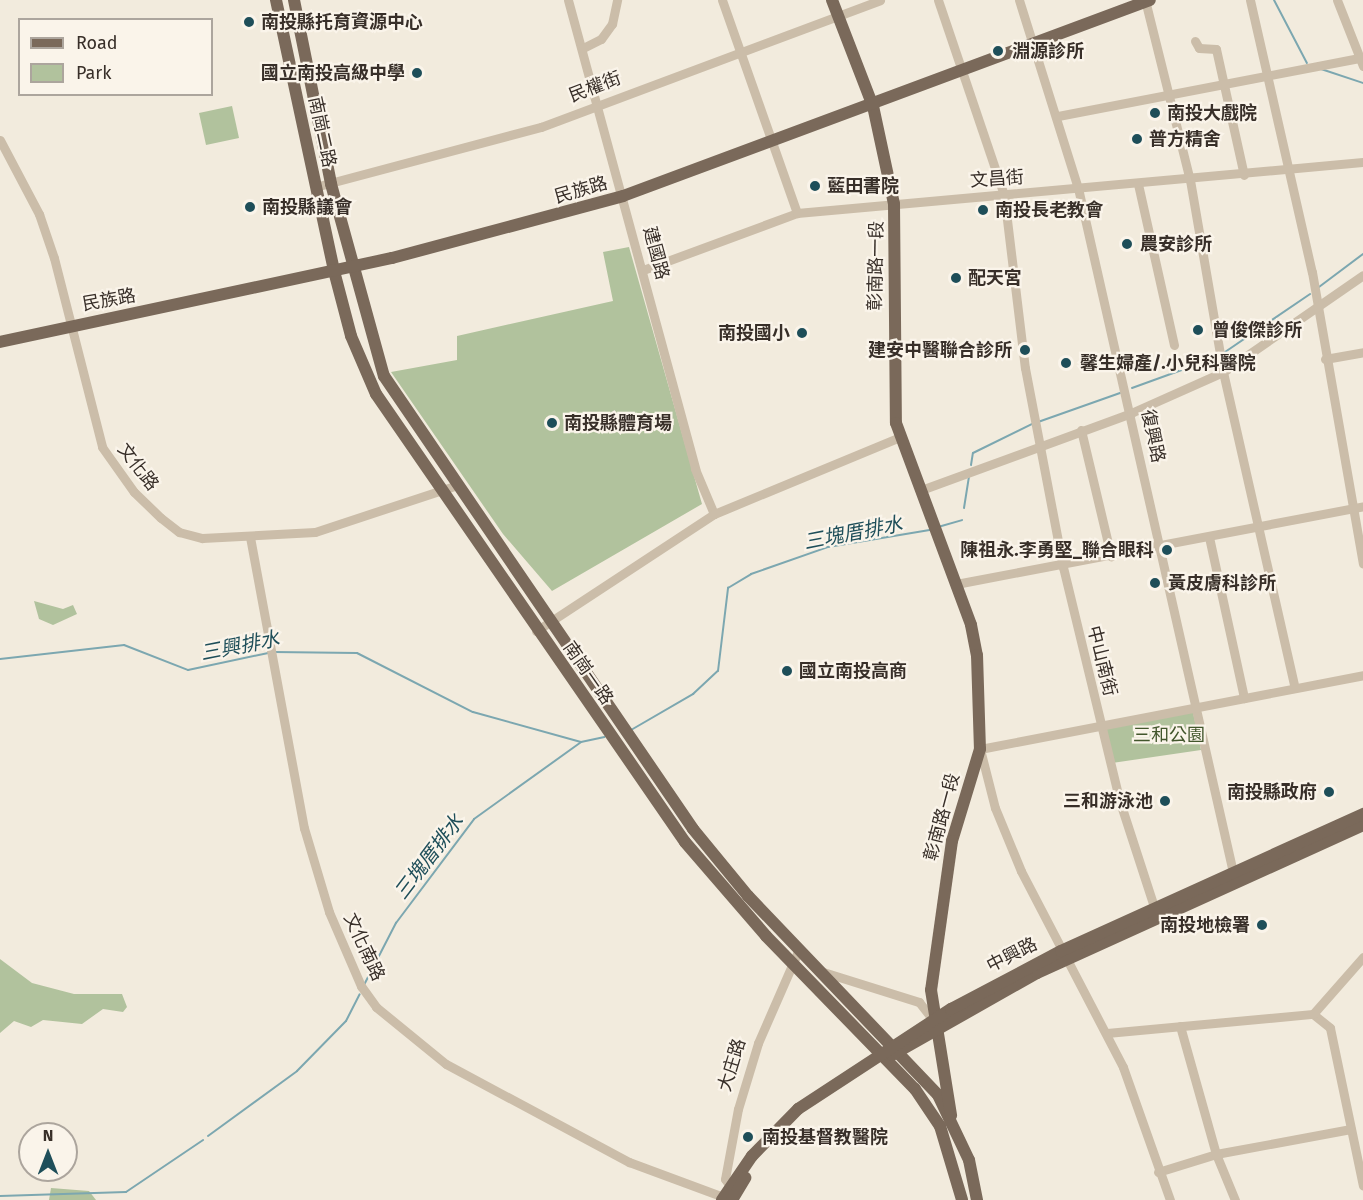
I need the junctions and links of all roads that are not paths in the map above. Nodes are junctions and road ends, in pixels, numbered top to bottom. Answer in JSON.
{"nodes":[{"id":1,"x":276,"y":0,"type":"edge"},
{"id":2,"x":294,"y":0,"type":"edge"},
{"id":3,"x":568,"y":0,"type":"edge"},
{"id":4,"x":617,"y":0,"type":"edge"},
{"id":5,"x":722,"y":0,"type":"edge"},
{"id":6,"x":832,"y":0,"type":"edge"},
{"id":7,"x":880,"y":0,"type":"edge"},
{"id":8,"x":938,"y":0,"type":"edge"},
{"id":9,"x":1019,"y":0,"type":"edge"},
{"id":10,"x":1147,"y":0,"type":"edge"},
{"id":11,"x":1250,"y":0,"type":"edge"},
{"id":12,"x":1337,"y":0,"type":"edge"},
{"id":13,"x":839,"y":15,"type":"junction"},
{"id":14,"x":1363,"y":37,"type":"edge"},
{"id":15,"x":1353,"y":40,"type":"junction"},
{"id":16,"x":1195,"y":41,"type":"dead end"},
{"id":17,"x":1036,"y":47,"type":"junction"},
{"id":18,"x":583,"y":48,"type":"junction"},
{"id":19,"x":741,"y":51,"type":"junction"},
{"id":20,"x":1362,"y":62,"type":"edge"},
{"id":21,"x":964,"y":72,"type":"junction"},
{"id":22,"x":1269,"y":76,"type":"junction"},
{"id":23,"x":1224,"y":84,"type":"junction"},
{"id":24,"x":1170,"y":92,"type":"junction"},
{"id":25,"x":596,"y":104,"type":"junction"},
{"id":26,"x":873,"y":106,"type":"junction"},
{"id":27,"x":1058,"y":116,"type":"junction"},
{"id":28,"x":0,"y":140,"type":"edge"},
{"id":29,"x":771,"y":144,"type":"junction"},
{"id":30,"x":1363,"y":162,"type":"edge"},
{"id":31,"x":1290,"y":171,"type":"junction"},
{"id":32,"x":1244,"y":175,"type":"junction"},
{"id":33,"x":1190,"y":180,"type":"junction"},
{"id":34,"x":331,"y":184,"type":"junction"},
{"id":35,"x":1138,"y":184,"type":"junction"},
{"id":36,"x":315,"y":187,"type":"junction"},
{"id":37,"x":1077,"y":188,"type":"junction"},
{"id":38,"x":1004,"y":195,"type":"junction"},
{"id":39,"x":624,"y":196,"type":"junction"},
{"id":40,"x":894,"y":204,"type":"junction"},
{"id":41,"x":797,"y":213,"type":"junction"},
{"id":42,"x":351,"y":267,"type":"junction"},
{"id":43,"x":643,"y":270,"type":"junction"},
{"id":44,"x":334,"y":271,"type":"junction"},
{"id":45,"x":1363,"y":278,"type":"edge"},
{"id":46,"x":1317,"y":308,"type":"junction"},
{"id":47,"x":70,"y":326,"type":"junction"},
{"id":48,"x":0,"y":342,"type":"edge"},
{"id":49,"x":1174,"y":345,"type":"dead end"},
{"id":50,"x":1363,"y":352,"type":"edge"},
{"id":51,"x":1325,"y":359,"type":"junction"},
{"id":52,"x":1223,"y":372,"type":"junction"},
{"id":53,"x":1131,"y":413,"type":"junction"},
{"id":54,"x":1081,"y":430,"type":"junction"},
{"id":55,"x":900,"y":437,"type":"junction"},
{"id":56,"x":1038,"y":446,"type":"junction"},
{"id":57,"x":457,"y":485,"type":"junction"},
{"id":58,"x":921,"y":490,"type":"junction"},
{"id":59,"x":440,"y":491,"type":"junction"},
{"id":60,"x":1363,"y":506,"type":"edge"},
{"id":61,"x":1353,"y":508,"type":"junction"},
{"id":62,"x":714,"y":514,"type":"junction"},
{"id":63,"x":1259,"y":528,"type":"junction"},
{"id":64,"x":250,"y":537,"type":"junction"},
{"id":65,"x":1209,"y":537,"type":"junction"},
{"id":66,"x":1160,"y":546,"type":"junction"},
{"id":67,"x":1110,"y":556,"type":"junction"},
{"id":68,"x":1363,"y":564,"type":"edge"},
{"id":69,"x":1063,"y":567,"type":"junction"},
{"id":70,"x":956,"y":584,"type":"junction"},
{"id":71,"x":550,"y":621,"type":"junction"},
{"id":72,"x":536,"y":631,"type":"junction"},
{"id":73,"x":1363,"y":675,"type":"edge"},
{"id":74,"x":1295,"y":688,"type":"junction"},
{"id":75,"x":1244,"y":699,"type":"junction"},
{"id":76,"x":1197,"y":706,"type":"junction"},
{"id":77,"x":1100,"y":725,"type":"junction"},
{"id":78,"x":980,"y":749,"type":"junction"},
{"id":79,"x":1363,"y":814,"type":"edge"},
{"id":80,"x":1363,"y":825,"type":"edge"},
{"id":81,"x":1235,"y":879,"type":"junction"},
{"id":82,"x":1156,"y":913,"type":"junction"},
{"id":83,"x":799,"y":948,"type":"junction"},
{"id":84,"x":1063,"y":955,"type":"junction"},
{"id":85,"x":1363,"y":957,"type":"edge"},
{"id":86,"x":792,"y":962,"type":"junction"},
{"id":87,"x":820,"y":971,"type":"junction"},
{"id":88,"x":1313,"y":1014,"type":"junction"},
{"id":89,"x":934,"y":1024,"type":"junction"},
{"id":90,"x":1180,"y":1026,"type":"junction"},
{"id":91,"x":1107,"y":1033,"type":"junction"},
{"id":92,"x":896,"y":1047,"type":"junction"},
{"id":93,"x":882,"y":1056,"type":"junction"},
{"id":94,"x":951,"y":1116,"type":"junction"},
{"id":95,"x":1351,"y":1129,"type":"junction"},
{"id":96,"x":1216,"y":1154,"type":"junction"},
{"id":97,"x":1158,"y":1172,"type":"junction"},
{"id":98,"x":1363,"y":1186,"type":"edge"},
{"id":99,"x":728,"y":1195,"type":"edge"},
{"id":100,"x":962,"y":1200,"type":"edge"},
{"id":101,"x":977,"y":1200,"type":"edge"},
{"id":102,"x":1170,"y":1200,"type":"edge"},
{"id":103,"x":1236,"y":1200,"type":"edge"}],
"edges":[{"from":1,"to":36,"type":"main road","name":"南崗二路"},
{"from":2,"to":34,"type":"main road","name":"南崗二路"},
{"from":3,"to":18,"type":"street","name":"建國路"},
{"from":4,"to":18,"type":"street"},
{"from":5,"to":19,"type":"street"},
{"from":6,"to":13,"type":"main road","name":"彰南路一段"},
{"from":7,"to":13,"type":"street","name":"民權街"},
{"from":8,"to":21,"type":"street","name":"中山南街"},
{"from":9,"to":17,"type":"street","name":"復興路"},
{"from":10,"to":17,"type":"main road","name":"民族路"},
{"from":10,"to":24,"type":"street"},
{"from":11,"to":22,"type":"street"},
{"from":12,"to":15,"type":"street"},
{"from":13,"to":19,"type":"street","name":"民權街"},
{"from":13,"to":26,"type":"main road","name":"彰南路一段"},
{"from":14,"to":15,"type":"street"},
{"from":15,"to":20,"type":"street"},
{"from":16,"to":23,"type":"street"},
{"from":17,"to":21,"type":"main road","name":"民族路"},
{"from":17,"to":27,"type":"street","name":"復興路"},
{"from":18,"to":25,"type":"street","name":"建國路"},
{"from":19,"to":25,"type":"street","name":"民權街"},
{"from":19,"to":29,"type":"street"},
{"from":20,"to":22,"type":"street"},
{"from":21,"to":26,"type":"main road","name":"民族路"},
{"from":21,"to":38,"type":"street","name":"中山南街"},
{"from":22,"to":23,"type":"street"},
{"from":22,"to":31,"type":"street"},
{"from":23,"to":24,"type":"street"},
{"from":23,"to":32,"type":"street"},
{"from":24,"to":27,"type":"street"},
{"from":24,"to":33,"type":"street"},
{"from":25,"to":34,"type":"street","name":"民權街"},
{"from":25,"to":39,"type":"street","name":"建國路"},
{"from":26,"to":29,"type":"main road","name":"民族路"},
{"from":26,"to":40,"type":"main road","name":"彰南路一段"},
{"from":27,"to":37,"type":"street","name":"復興路"},
{"from":28,"to":47,"type":"street","name":"文化路"},
{"from":29,"to":39,"type":"main road","name":"民族路"},
{"from":29,"to":41,"type":"street"},
{"from":30,"to":31,"type":"street","name":"文昌街"},
{"from":31,"to":32,"type":"street","name":"文昌街"},
{"from":31,"to":46,"type":"street"},
{"from":32,"to":33,"type":"street","name":"文昌街"},
{"from":33,"to":35,"type":"street","name":"文昌街"},
{"from":33,"to":52,"type":"street"},
{"from":34,"to":36,"type":"street","name":"民權街"},
{"from":34,"to":42,"type":"main road","name":"南崗二路"},
{"from":35,"to":37,"type":"street","name":"文昌街"},
{"from":35,"to":49,"type":"street"},
{"from":36,"to":44,"type":"main road","name":"南崗二路"},
{"from":37,"to":38,"type":"street","name":"文昌街"},
{"from":37,"to":53,"type":"street","name":"復興路"},
{"from":38,"to":40,"type":"street","name":"文昌街"},
{"from":38,"to":56,"type":"street","name":"中山南街"},
{"from":39,"to":42,"type":"main road","name":"民族路"},
{"from":39,"to":43,"type":"street","name":"建國路"},
{"from":40,"to":41,"type":"street","name":"文昌街"},
{"from":40,"to":55,"type":"main road","name":"彰南路一段"},
{"from":41,"to":43,"type":"street","name":"文昌街"},
{"from":42,"to":44,"type":"main road","name":"民族路"},
{"from":42,"to":57,"type":"main road","name":"南崗一路"},
{"from":43,"to":62,"type":"street","name":"建國路"},
{"from":44,"to":47,"type":"main road","name":"民族路"},
{"from":44,"to":59,"type":"main road","name":"南崗一路"},
{"from":45,"to":46,"type":"street"},
{"from":46,"to":51,"type":"street"},
{"from":46,"to":52,"type":"street"},
{"from":47,"to":48,"type":"main road","name":"民族路"},
{"from":47,"to":64,"type":"street","name":"文化路"},
{"from":50,"to":51,"type":"street"},
{"from":51,"to":61,"type":"street"},
{"from":52,"to":53,"type":"street"},
{"from":52,"to":63,"type":"street"},
{"from":53,"to":54,"type":"street"},
{"from":53,"to":66,"type":"street","name":"復興路"},
{"from":54,"to":56,"type":"street"},
{"from":54,"to":67,"type":"street"},
{"from":55,"to":58,"type":"main road","name":"彰南路一段"},
{"from":55,"to":62,"type":"street"},
{"from":56,"to":58,"type":"street"},
{"from":56,"to":69,"type":"street","name":"中山南街"},
{"from":57,"to":59,"type":"street","name":"文化路"},
{"from":57,"to":71,"type":"main road","name":"南崗一路"},
{"from":58,"to":70,"type":"main road","name":"彰南路一段"},
{"from":59,"to":64,"type":"street","name":"文化路"},
{"from":59,"to":72,"type":"main road","name":"南崗一路"},
{"from":60,"to":61,"type":"street"},
{"from":61,"to":63,"type":"street"},
{"from":61,"to":68,"type":"street"},
{"from":62,"to":71,"type":"street"},
{"from":63,"to":65,"type":"street"},
{"from":63,"to":74,"type":"street"},
{"from":64,"to":99,"type":"street","name":"文化南路"},
{"from":65,"to":66,"type":"street"},
{"from":65,"to":75,"type":"street"},
{"from":66,"to":67,"type":"street"},
{"from":66,"to":76,"type":"street","name":"復興路"},
{"from":67,"to":69,"type":"street"},
{"from":69,"to":70,"type":"street"},
{"from":69,"to":77,"type":"street","name":"中山南街"},
{"from":70,"to":78,"type":"main road","name":"彰南路一段"},
{"from":71,"to":72,"type":"street"},
{"from":71,"to":83,"type":"main road","name":"南崗一路"},
{"from":72,"to":86,"type":"main road","name":"南崗一路"},
{"from":73,"to":74,"type":"street"},
{"from":74,"to":75,"type":"street"},
{"from":75,"to":76,"type":"street"},
{"from":76,"to":77,"type":"street"},
{"from":76,"to":81,"type":"street","name":"復興路"},
{"from":77,"to":78,"type":"street"},
{"from":77,"to":82,"type":"street","name":"中山南街"},
{"from":78,"to":84,"type":"street"},
{"from":78,"to":89,"type":"main road","name":"彰南路一段"},
{"from":79,"to":81,"type":"main road","name":"中興路"},
{"from":80,"to":81,"type":"main road","name":"中興路"},
{"from":81,"to":82,"type":"main road","name":"中興路"},
{"from":82,"to":84,"type":"main road","name":"中興路"},
{"from":83,"to":86,"type":"street","name":"大庄路"},
{"from":83,"to":87,"type":"main road","name":"南崗一路"},
{"from":84,"to":89,"type":"main road","name":"中興路"},
{"from":84,"to":91,"type":"street"},
{"from":85,"to":88,"type":"street"},
{"from":86,"to":93,"type":"main road","name":"南崗一路"},
{"from":86,"to":99,"type":"street","name":"大庄路"},
{"from":87,"to":89,"type":"street"},
{"from":87,"to":92,"type":"main road","name":"南崗一路"},
{"from":88,"to":90,"type":"street"},
{"from":88,"to":95,"type":"street"},
{"from":89,"to":92,"type":"main road","name":"中興路"},
{"from":89,"to":94,"type":"main road","name":"彰南路一段"},
{"from":90,"to":91,"type":"street"},
{"from":90,"to":96,"type":"street"},
{"from":91,"to":97,"type":"street"},
{"from":92,"to":93,"type":"main road","name":"中興路"},
{"from":92,"to":94,"type":"main road","name":"彰南路一段"},
{"from":93,"to":99,"type":"main road","name":"中興路"},
{"from":93,"to":100,"type":"main road"},
{"from":94,"to":101,"type":"main road","name":"彰南路一段"},
{"from":95,"to":96,"type":"street"},
{"from":95,"to":98,"type":"street"},
{"from":96,"to":97,"type":"street"},
{"from":96,"to":103,"type":"street"},
{"from":97,"to":102,"type":"street"}]}
